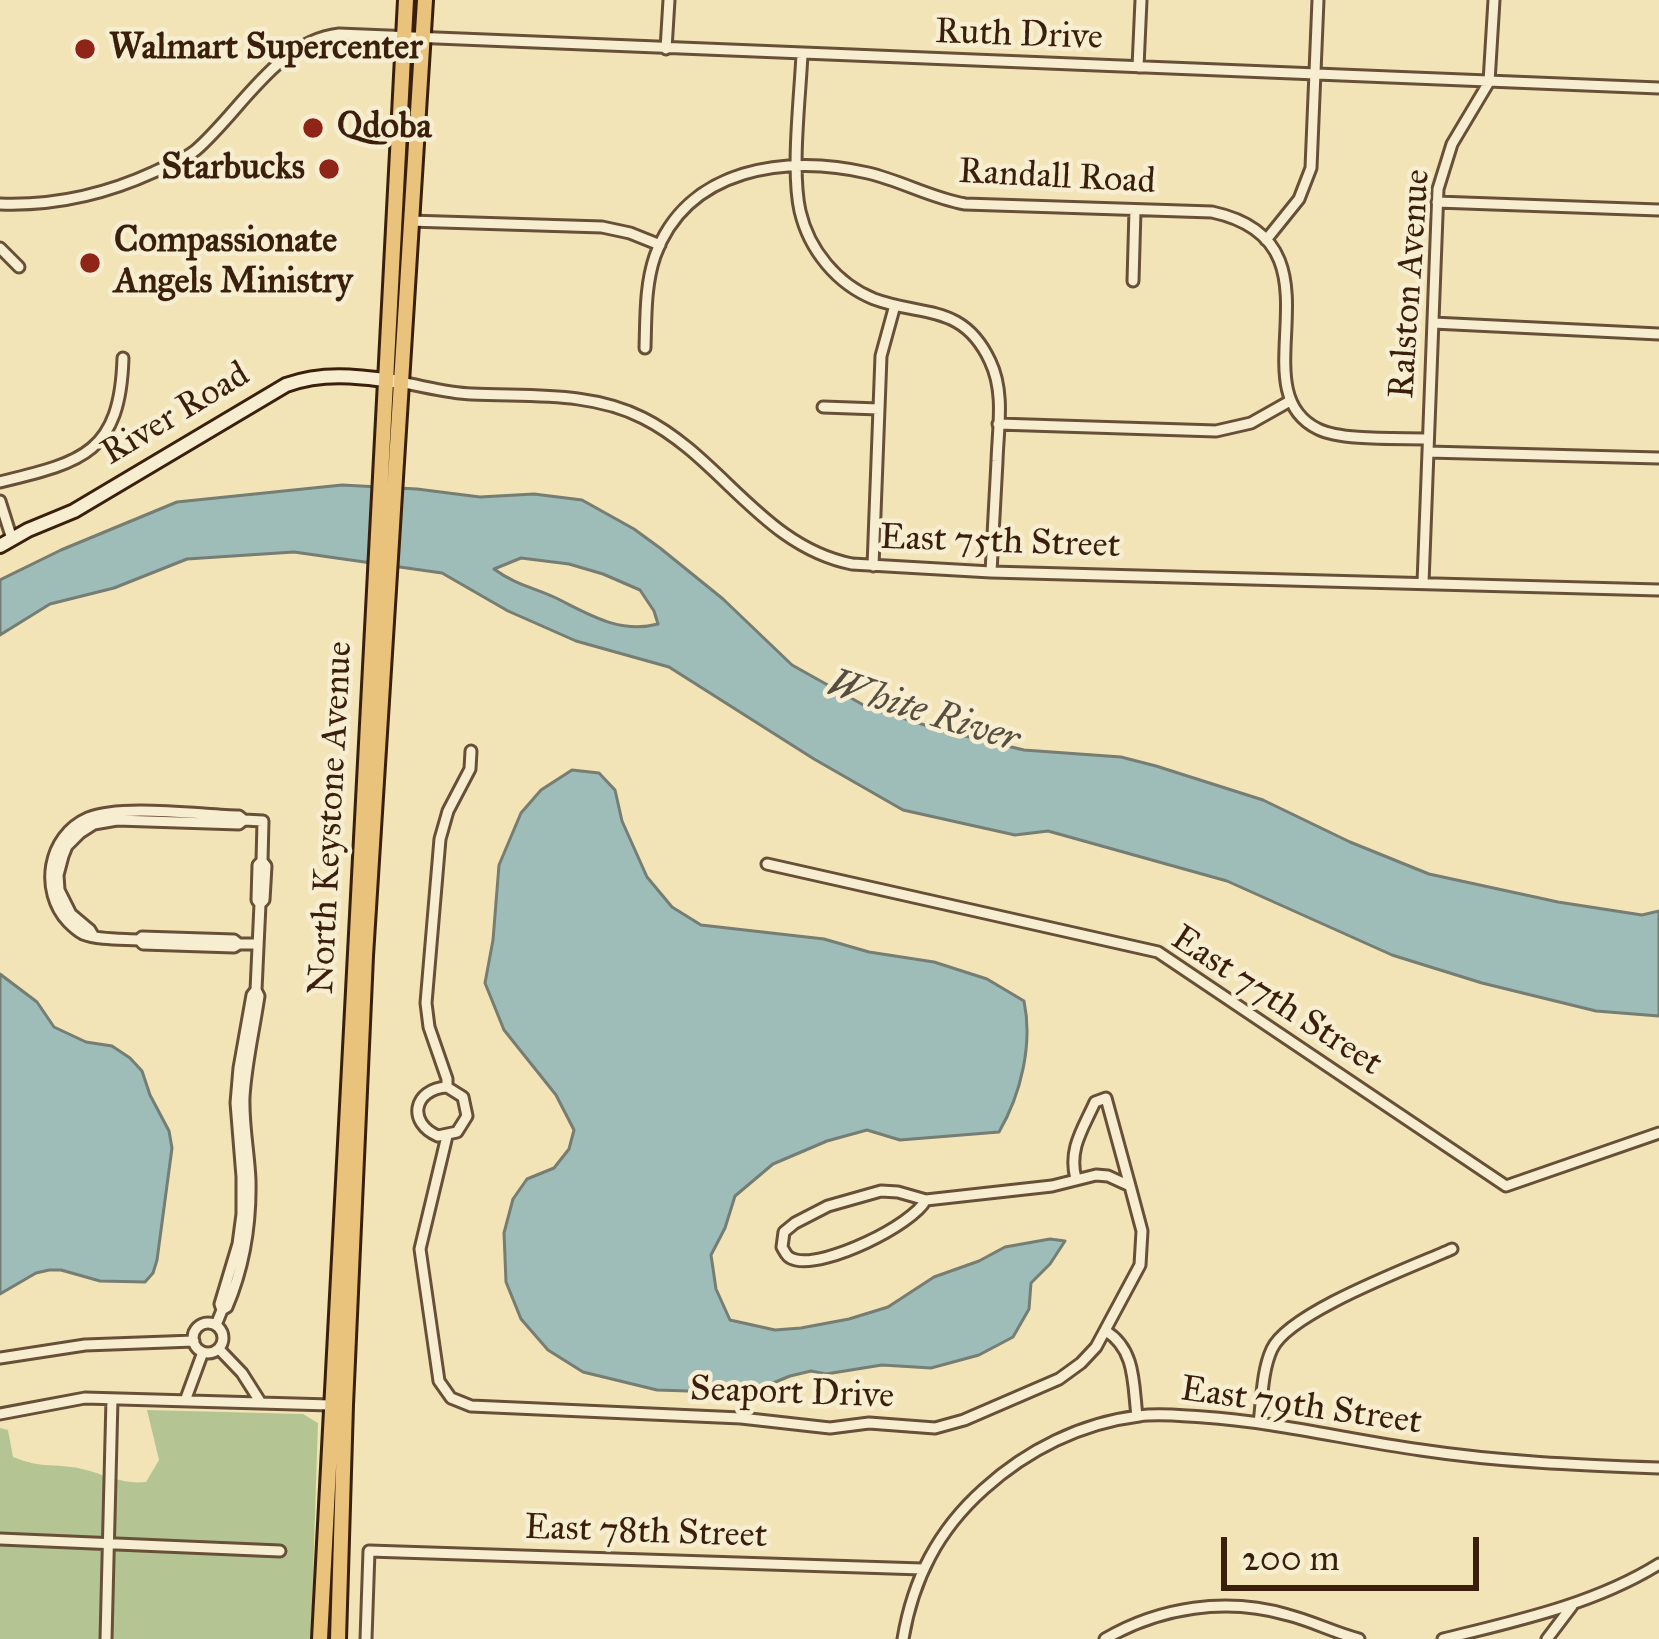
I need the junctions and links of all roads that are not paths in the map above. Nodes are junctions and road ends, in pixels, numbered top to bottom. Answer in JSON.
{"nodes":[{"id":1,"x":406,"y":0,"type":"edge"},
{"id":2,"x":425,"y":0,"type":"edge"},
{"id":3,"x":669,"y":0,"type":"edge"},
{"id":4,"x":1141,"y":0,"type":"edge"},
{"id":5,"x":1318,"y":0,"type":"edge"},
{"id":6,"x":1494,"y":0,"type":"edge"},
{"id":7,"x":404,"y":38,"type":"junction"},
{"id":8,"x":423,"y":39,"type":"junction"},
{"id":9,"x":667,"y":49,"type":"junction"},
{"id":10,"x":802,"y":54,"type":"junction"},
{"id":11,"x":1138,"y":68,"type":"junction"},
{"id":12,"x":1315,"y":73,"type":"junction"},
{"id":13,"x":1490,"y":82,"type":"junction"},
{"id":14,"x":1659,"y":88,"type":"edge"},
{"id":15,"x":798,"y":166,"type":"junction"},
{"id":16,"x":1437,"y":202,"type":"junction"},
{"id":17,"x":0,"y":204,"type":"edge"},
{"id":18,"x":1135,"y":210,"type":"junction"},
{"id":19,"x":1659,"y":210,"type":"edge"},
{"id":20,"x":393,"y":220,"type":"junction"},
{"id":21,"x":412,"y":221,"type":"junction"},
{"id":22,"x":1267,"y":240,"type":"junction"},
{"id":23,"x":660,"y":245,"type":"junction"},
{"id":24,"x":0,"y":248,"type":"edge"},
{"id":25,"x":20,"y":267,"type":"dead end"},
{"id":26,"x":1133,"y":280,"type":"dead end"},
{"id":27,"x":896,"y":305,"type":"junction"},
{"id":28,"x":1432,"y":322,"type":"junction"},
{"id":29,"x":1659,"y":334,"type":"edge"},
{"id":30,"x":644,"y":348,"type":"dead end"},
{"id":31,"x":123,"y":358,"type":"dead end"},
{"id":32,"x":394,"y":381,"type":"junction"},
{"id":33,"x":1290,"y":401,"type":"junction"},
{"id":34,"x":823,"y":407,"type":"dead end"},
{"id":35,"x":879,"y":409,"type":"junction"},
{"id":36,"x":998,"y":424,"type":"junction"},
{"id":37,"x":1428,"y":446,"type":"junction"},
{"id":38,"x":1659,"y":458,"type":"edge"},
{"id":39,"x":0,"y":482,"type":"edge"},
{"id":40,"x":3,"y":507,"type":"edge"},
{"id":41,"x":12,"y":539,"type":"edge"},
{"id":42,"x":873,"y":566,"type":"junction"},
{"id":43,"x":992,"y":572,"type":"junction"},
{"id":44,"x":1423,"y":583,"type":"junction"},
{"id":45,"x":1657,"y":591,"type":"edge"},
{"id":46,"x":375,"y":695,"type":"junction"},
{"id":47,"x":472,"y":752,"type":"dead end"},
{"id":48,"x":766,"y":864,"type":"dead end"},
{"id":49,"x":258,"y":944,"type":"junction"},
{"id":50,"x":447,"y":1088,"type":"junction"},
{"id":51,"x":1659,"y":1133,"type":"edge"},
{"id":52,"x":447,"y":1136,"type":"junction"},
{"id":53,"x":1076,"y":1179,"type":"junction"},
{"id":54,"x":1130,"y":1186,"type":"junction"},
{"id":55,"x":926,"y":1200,"type":"junction"},
{"id":56,"x":1451,"y":1249,"type":"dead end"},
{"id":57,"x":216,"y":1325,"type":"junction"},
{"id":58,"x":1106,"y":1331,"type":"junction"},
{"id":59,"x":194,"y":1341,"type":"junction"},
{"id":60,"x":219,"y":1349,"type":"junction"},
{"id":61,"x":203,"y":1352,"type":"junction"},
{"id":62,"x":0,"y":1358,"type":"edge"},
{"id":63,"x":112,"y":1399,"type":"junction"},
{"id":64,"x":185,"y":1401,"type":"junction"},
{"id":65,"x":261,"y":1403,"type":"junction"},
{"id":66,"x":330,"y":1405,"type":"junction"},
{"id":67,"x":0,"y":1414,"type":"edge"},
{"id":68,"x":1137,"y":1416,"type":"junction"},
{"id":69,"x":1258,"y":1423,"type":"junction"},
{"id":70,"x":1659,"y":1468,"type":"edge"},
{"id":71,"x":0,"y":1539,"type":"edge"},
{"id":72,"x":107,"y":1542,"type":"junction"},
{"id":73,"x":280,"y":1551,"type":"dead end"},
{"id":74,"x":1659,"y":1564,"type":"edge"},
{"id":75,"x":922,"y":1569,"type":"junction"},
{"id":76,"x":1576,"y":1602,"type":"junction"},
{"id":77,"x":106,"y":1639,"type":"edge"},
{"id":78,"x":320,"y":1639,"type":"edge"},
{"id":79,"x":338,"y":1639,"type":"edge"},
{"id":80,"x":366,"y":1639,"type":"edge"},
{"id":81,"x":903,"y":1639,"type":"edge"},
{"id":82,"x":1105,"y":1639,"type":"edge"},
{"id":83,"x":1359,"y":1639,"type":"edge"},
{"id":84,"x":1443,"y":1639,"type":"edge"},
{"id":85,"x":1547,"y":1639,"type":"edge"}],
"edges":[{"from":1,"to":7,"type":"main road","name":"North Keystone Avenue"},
{"from":2,"to":8,"type":"main road","name":"North Keystone Avenue"},
{"from":3,"to":9,"type":"street"},
{"from":4,"to":11,"type":"street"},
{"from":5,"to":12,"type":"street"},
{"from":6,"to":13,"type":"street","name":"Ralston Avenue"},
{"from":7,"to":8,"type":"street","name":"Ruth Drive"},
{"from":7,"to":17,"type":"street","name":"Ruth Drive"},
{"from":7,"to":20,"type":"main road","name":"North Keystone Avenue"},
{"from":8,"to":9,"type":"street","name":"Ruth Drive"},
{"from":8,"to":21,"type":"main road","name":"North Keystone Avenue"},
{"from":9,"to":10,"type":"street","name":"Ruth Drive"},
{"from":10,"to":11,"type":"street","name":"Ruth Drive"},
{"from":10,"to":15,"type":"street"},
{"from":11,"to":12,"type":"street","name":"Ruth Drive"},
{"from":12,"to":13,"type":"street","name":"Ruth Drive"},
{"from":12,"to":22,"type":"street"},
{"from":13,"to":14,"type":"street","name":"Ruth Drive"},
{"from":13,"to":16,"type":"street","name":"Ralston Avenue"},
{"from":15,"to":18,"type":"street","name":"Randall Road"},
{"from":15,"to":23,"type":"street","name":"Randall Road"},
{"from":15,"to":27,"type":"street"},
{"from":16,"to":19,"type":"street"},
{"from":16,"to":28,"type":"street","name":"Ralston Avenue"},
{"from":18,"to":22,"type":"street","name":"Randall Road"},
{"from":18,"to":26,"type":"street"},
{"from":20,"to":21,"type":"street"},
{"from":20,"to":32,"type":"main road","name":"North Keystone Avenue"},
{"from":21,"to":23,"type":"street"},
{"from":21,"to":32,"type":"main road","name":"North Keystone Avenue"},
{"from":22,"to":33,"type":"street"},
{"from":23,"to":30,"type":"street","name":"Randall Road"},
{"from":24,"to":25,"type":"street"},
{"from":27,"to":35,"type":"street"},
{"from":27,"to":36,"type":"street"},
{"from":28,"to":29,"type":"street"},
{"from":28,"to":37,"type":"street","name":"Ralston Avenue"},
{"from":31,"to":39,"type":"street"},
{"from":32,"to":41,"type":"street","name":"River Road"},
{"from":32,"to":42,"type":"street","name":"East 75th Street"},
{"from":32,"to":46,"type":"main road","name":"North Keystone Avenue"},
{"from":33,"to":36,"type":"street"},
{"from":33,"to":37,"type":"street"},
{"from":34,"to":35,"type":"street"},
{"from":35,"to":42,"type":"street"},
{"from":36,"to":43,"type":"street"},
{"from":37,"to":38,"type":"street"},
{"from":37,"to":44,"type":"street","name":"Ralston Avenue"},
{"from":40,"to":41,"type":"street"},
{"from":42,"to":43,"type":"street","name":"East 75th Street"},
{"from":43,"to":44,"type":"street","name":"East 75th Street"},
{"from":44,"to":45,"type":"street","name":"East 75th Street"},
{"from":46,"to":66,"type":"main road","name":"North Keystone Avenue"},
{"from":46,"to":79,"type":"main road","name":"North Keystone Avenue"},
{"from":47,"to":50,"type":"street"},
{"from":48,"to":51,"type":"street","name":"East 77th Street"},
{"from":49,"to":49,"type":"street"},
{"from":49,"to":57,"type":"street"},
{"from":50,"to":52,"type":"street"},
{"from":50,"to":52,"type":"street"},
{"from":52,"to":58,"type":"street","name":"Seaport Drive"},
{"from":53,"to":54,"type":"street"},
{"from":53,"to":54,"type":"street","name":"Seaport Drive"},
{"from":53,"to":55,"type":"street"},
{"from":54,"to":58,"type":"street","name":"Seaport Drive"},
{"from":55,"to":55,"type":"street"},
{"from":56,"to":69,"type":"street"},
{"from":57,"to":59,"type":"street"},
{"from":57,"to":60,"type":"street"},
{"from":58,"to":68,"type":"street"},
{"from":59,"to":61,"type":"street"},
{"from":59,"to":62,"type":"street"},
{"from":60,"to":61,"type":"street"},
{"from":60,"to":65,"type":"street"},
{"from":61,"to":64,"type":"street"},
{"from":63,"to":64,"type":"street"},
{"from":63,"to":67,"type":"street"},
{"from":63,"to":72,"type":"street"},
{"from":64,"to":65,"type":"street"},
{"from":65,"to":66,"type":"street"},
{"from":66,"to":78,"type":"main road","name":"North Keystone Avenue"},
{"from":68,"to":69,"type":"street","name":"East 79th Street"},
{"from":68,"to":75,"type":"street","name":"East 79th Street"},
{"from":69,"to":70,"type":"street","name":"East 79th Street"},
{"from":71,"to":72,"type":"street"},
{"from":72,"to":73,"type":"street"},
{"from":72,"to":77,"type":"street"},
{"from":74,"to":76,"type":"street"},
{"from":75,"to":80,"type":"street","name":"East 78th Street"},
{"from":75,"to":81,"type":"street","name":"East 79th Street"},
{"from":76,"to":84,"type":"street"},
{"from":76,"to":85,"type":"street"},
{"from":82,"to":83,"type":"street"}]}
